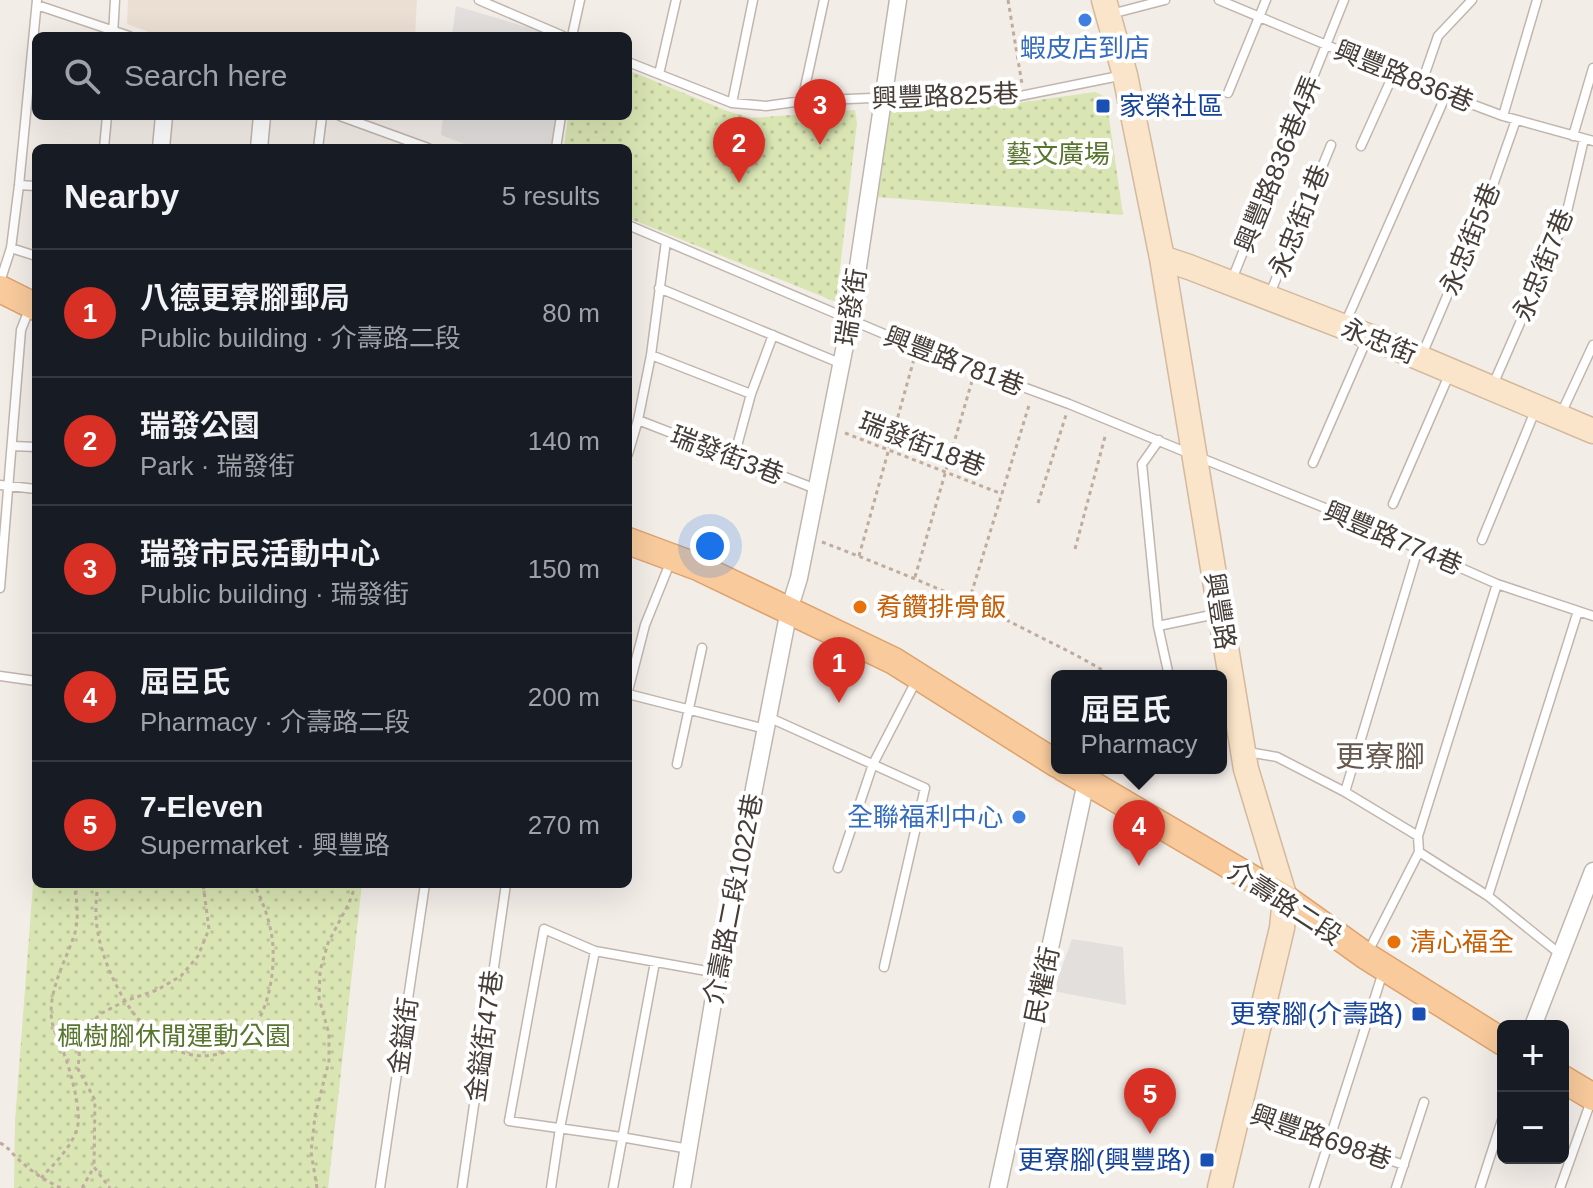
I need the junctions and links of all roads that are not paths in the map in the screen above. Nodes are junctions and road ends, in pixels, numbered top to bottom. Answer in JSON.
{"nodes":[{"id":1,"x":115,"y":0,"type":"edge"},
{"id":2,"x":479,"y":0,"type":"edge"},
{"id":3,"x":580,"y":0,"type":"edge"},
{"id":4,"x":676,"y":0,"type":"edge"},
{"id":5,"x":753,"y":0,"type":"edge"},
{"id":6,"x":824,"y":0,"type":"edge"},
{"id":7,"x":898,"y":0,"type":"edge"},
{"id":8,"x":1165,"y":0,"type":"edge"},
{"id":9,"x":1219,"y":0,"type":"edge"},
{"id":10,"x":1266,"y":0,"type":"edge"},
{"id":11,"x":1344,"y":0,"type":"edge"},
{"id":12,"x":1472,"y":0,"type":"edge"},
{"id":13,"x":1537,"y":0,"type":"edge"},
{"id":14,"x":37,"y":2,"type":"edge"},
{"id":15,"x":491,"y":2,"type":"edge"},
{"id":16,"x":1114,"y":7,"type":"edge"},
{"id":17,"x":1259,"y":17,"type":"junction"},
{"id":18,"x":34,"y":32,"type":"edge"},
{"id":19,"x":111,"y":32,"type":"edge"},
{"id":20,"x":113,"y":32,"type":"edge"},
{"id":21,"x":555,"y":32,"type":"edge"},
{"id":22,"x":573,"y":32,"type":"edge"},
{"id":23,"x":1325,"y":45,"type":"junction"},
{"id":24,"x":32,"y":53,"type":"edge"},
{"id":25,"x":632,"y":64,"type":"edge"},
{"id":26,"x":1593,"y":68,"type":"edge"},
{"id":27,"x":1394,"y":73,"type":"junction"},
{"id":28,"x":659,"y":74,"type":"junction"},
{"id":29,"x":1125,"y":75,"type":"junction"},
{"id":30,"x":1421,"y":85,"type":"junction"},
{"id":31,"x":1228,"y":93,"type":"dead end"},
{"id":32,"x":1446,"y":95,"type":"junction"},
{"id":33,"x":884,"y":98,"type":"junction"},
{"id":34,"x":802,"y":101,"type":"junction"},
{"id":35,"x":732,"y":103,"type":"junction"},
{"id":36,"x":1503,"y":116,"type":"junction"},
{"id":37,"x":107,"y":120,"type":"edge"},
{"id":38,"x":164,"y":120,"type":"edge"},
{"id":39,"x":262,"y":120,"type":"edge"},
{"id":40,"x":322,"y":120,"type":"edge"},
{"id":41,"x":351,"y":120,"type":"edge"},
{"id":42,"x":560,"y":120,"type":"edge"},
{"id":43,"x":1516,"y":120,"type":"junction"},
{"id":44,"x":396,"y":136,"type":"junction"},
{"id":45,"x":1573,"y":136,"type":"junction"},
{"id":46,"x":1589,"y":140,"type":"edge"},
{"id":47,"x":104,"y":144,"type":"edge"},
{"id":48,"x":161,"y":144,"type":"edge"},
{"id":49,"x":259,"y":144,"type":"edge"},
{"id":50,"x":318,"y":144,"type":"edge"},
{"id":51,"x":396,"y":144,"type":"edge"},
{"id":52,"x":417,"y":144,"type":"edge"},
{"id":53,"x":557,"y":144,"type":"edge"},
{"id":54,"x":1331,"y":145,"type":"dead end"},
{"id":55,"x":1361,"y":146,"type":"dead end"},
{"id":56,"x":19,"y":185,"type":"junction"},
{"id":57,"x":32,"y":186,"type":"edge"},
{"id":58,"x":632,"y":227,"type":"edge"},
{"id":59,"x":666,"y":241,"type":"junction"},
{"id":60,"x":11,"y":248,"type":"junction"},
{"id":61,"x":32,"y":255,"type":"edge"},
{"id":62,"x":1162,"y":258,"type":"junction"},
{"id":63,"x":0,"y":282,"type":"edge"},
{"id":64,"x":1230,"y":282,"type":"junction"},
{"id":65,"x":659,"y":288,"type":"junction"},
{"id":66,"x":0,"y":289,"type":"edge"},
{"id":67,"x":1268,"y":297,"type":"junction"},
{"id":68,"x":32,"y":305,"type":"edge"},
{"id":69,"x":32,"y":310,"type":"edge"},
{"id":70,"x":850,"y":320,"type":"junction"},
{"id":71,"x":1344,"y":326,"type":"junction"},
{"id":72,"x":773,"y":335,"type":"junction"},
{"id":73,"x":1368,"y":336,"type":"junction"},
{"id":74,"x":1593,"y":345,"type":"edge"},
{"id":75,"x":651,"y":355,"type":"junction"},
{"id":76,"x":1421,"y":358,"type":"junction"},
{"id":77,"x":842,"y":364,"type":"junction"},
{"id":78,"x":1451,"y":370,"type":"junction"},
{"id":79,"x":1492,"y":388,"type":"junction"},
{"id":80,"x":751,"y":394,"type":"junction"},
{"id":81,"x":1537,"y":407,"type":"junction"},
{"id":82,"x":1560,"y":417,"type":"junction"},
{"id":83,"x":638,"y":420,"type":"junction"},
{"id":84,"x":1593,"y":431,"type":"edge"},
{"id":85,"x":632,"y":440,"type":"edge"},
{"id":86,"x":1159,"y":440,"type":"junction"},
{"id":87,"x":12,"y":446,"type":"junction"},
{"id":88,"x":32,"y":447,"type":"edge"},
{"id":89,"x":1194,"y":456,"type":"junction"},
{"id":90,"x":734,"y":457,"type":"junction"},
{"id":91,"x":1313,"y":463,"type":"dead end"},
{"id":92,"x":4,"y":485,"type":"edge"},
{"id":93,"x":32,"y":488,"type":"edge"},
{"id":94,"x":817,"y":489,"type":"junction"},
{"id":95,"x":1393,"y":504,"type":"dead end"},
{"id":96,"x":1482,"y":540,"type":"dead end"},
{"id":97,"x":632,"y":542,"type":"edge"},
{"id":98,"x":1418,"y":549,"type":"junction"},
{"id":99,"x":672,"y":557,"type":"junction"},
{"id":100,"x":1497,"y":584,"type":"junction"},
{"id":101,"x":0,"y":588,"type":"edge"},
{"id":102,"x":789,"y":610,"type":"junction"},
{"id":103,"x":1578,"y":611,"type":"junction"},
{"id":104,"x":1220,"y":613,"type":"junction"},
{"id":105,"x":1593,"y":616,"type":"edge"},
{"id":106,"x":1158,"y":626,"type":"junction"},
{"id":107,"x":702,"y":648,"type":"dead end"},
{"id":108,"x":1168,"y":670,"type":"edge"},
{"id":109,"x":0,"y":676,"type":"edge"},
{"id":110,"x":632,"y":676,"type":"edge"},
{"id":111,"x":919,"y":677,"type":"junction"},
{"id":112,"x":32,"y":680,"type":"edge"},
{"id":113,"x":632,"y":693,"type":"edge"},
{"id":114,"x":688,"y":709,"type":"junction"},
{"id":115,"x":767,"y":723,"type":"junction"},
{"id":116,"x":1243,"y":751,"type":"junction"},
{"id":117,"x":1051,"y":760,"type":"edge"},
{"id":118,"x":677,"y":764,"type":"dead end"},
{"id":119,"x":873,"y":764,"type":"junction"},
{"id":120,"x":1073,"y":774,"type":"edge"},
{"id":121,"x":1086,"y":782,"type":"junction"},
{"id":122,"x":1345,"y":792,"type":"junction"},
{"id":123,"x":1418,"y":836,"type":"junction"},
{"id":124,"x":1419,"y":852,"type":"junction"},
{"id":125,"x":838,"y":868,"type":"dead end"},
{"id":126,"x":1593,"y":871,"type":"edge"},
{"id":127,"x":424,"y":888,"type":"edge"},
{"id":128,"x":504,"y":888,"type":"edge"},
{"id":129,"x":1488,"y":896,"type":"junction"},
{"id":130,"x":1285,"y":898,"type":"junction"},
{"id":131,"x":1586,"y":911,"type":"edge"},
{"id":132,"x":595,"y":951,"type":"junction"},
{"id":133,"x":1560,"y":954,"type":"junction"},
{"id":134,"x":655,"y":962,"type":"junction"},
{"id":135,"x":1375,"y":962,"type":"junction"},
{"id":136,"x":884,"y":967,"type":"dead end"},
{"id":137,"x":718,"y":973,"type":"junction"},
{"id":138,"x":1535,"y":1020,"type":"edge"},
{"id":139,"x":1497,"y":1038,"type":"edge"},
{"id":140,"x":1569,"y":1083,"type":"edge"},
{"id":141,"x":1593,"y":1097,"type":"edge"},
{"id":142,"x":1424,"y":1102,"type":"dead end"},
{"id":143,"x":1238,"y":1109,"type":"junction"},
{"id":144,"x":560,"y":1128,"type":"junction"},
{"id":145,"x":1497,"y":1136,"type":"edge"},
{"id":146,"x":621,"y":1137,"type":"junction"},
{"id":147,"x":1328,"y":1140,"type":"junction"},
{"id":148,"x":690,"y":1149,"type":"junction"},
{"id":149,"x":1404,"y":1165,"type":"junction"},
{"id":150,"x":380,"y":1188,"type":"edge"},
{"id":151,"x":462,"y":1188,"type":"edge"},
{"id":152,"x":551,"y":1188,"type":"edge"},
{"id":153,"x":613,"y":1188,"type":"edge"},
{"id":154,"x":682,"y":1188,"type":"edge"},
{"id":155,"x":998,"y":1188,"type":"edge"},
{"id":156,"x":1220,"y":1188,"type":"edge"},
{"id":157,"x":1314,"y":1188,"type":"edge"},
{"id":158,"x":1396,"y":1188,"type":"edge"},
{"id":159,"x":1480,"y":1188,"type":"edge"},
{"id":160,"x":1560,"y":1188,"type":"edge"}],
"edges":[{"from":1,"to":20,"type":"lane"},
{"from":2,"to":15,"type":"lane"},
{"from":3,"to":22,"type":"lane"},
{"from":4,"to":28,"type":"lane"},
{"from":5,"to":35,"type":"lane"},
{"from":6,"to":34,"type":"lane"},
{"from":7,"to":33,"type":"street","name":"瑞發街"},
{"from":8,"to":16,"type":"lane"},
{"from":9,"to":17,"type":"lane","name":"興豐路836巷"},
{"from":10,"to":17,"type":"lane"},
{"from":11,"to":23,"type":"lane","name":"興豐路836巷4弄"},
{"from":12,"to":30,"type":"lane"},
{"from":13,"to":36,"type":"lane"},
{"from":14,"to":18,"type":"lane"},
{"from":14,"to":19,"type":"lane"},
{"from":15,"to":21,"type":"lane"},
{"from":16,"to":29,"type":"main road","name":"興豐路"},
{"from":17,"to":23,"type":"lane","name":"興豐路836巷"},
{"from":17,"to":31,"type":"lane"},
{"from":23,"to":27,"type":"lane","name":"興豐路836巷"},
{"from":23,"to":64,"type":"lane","name":"興豐路836巷4弄"},
{"from":24,"to":56,"type":"lane"},
{"from":25,"to":28,"type":"lane","name":"興豐路825巷"},
{"from":26,"to":45,"type":"lane"},
{"from":27,"to":30,"type":"lane","name":"興豐路836巷"},
{"from":27,"to":55,"type":"lane"},
{"from":28,"to":35,"type":"lane","name":"興豐路825巷"},
{"from":29,"to":33,"type":"lane","name":"興豐路825巷"},
{"from":29,"to":62,"type":"main road","name":"興豐路"},
{"from":30,"to":32,"type":"lane","name":"興豐路836巷"},
{"from":32,"to":36,"type":"lane","name":"興豐路836巷"},
{"from":32,"to":71,"type":"lane"},
{"from":33,"to":34,"type":"lane","name":"興豐路825巷"},
{"from":33,"to":70,"type":"street","name":"瑞發街"},
{"from":34,"to":35,"type":"lane","name":"興豐路825巷"},
{"from":36,"to":43,"type":"lane","name":"興豐路836巷"},
{"from":37,"to":47,"type":"lane"},
{"from":38,"to":48,"type":"street"},
{"from":39,"to":49,"type":"street"},
{"from":40,"to":50,"type":"lane"},
{"from":41,"to":44,"type":"lane"},
{"from":42,"to":53,"type":"lane"},
{"from":43,"to":45,"type":"lane","name":"興豐路836巷"},
{"from":43,"to":76,"type":"lane","name":"永忠街5巷"},
{"from":44,"to":51,"type":"lane"},
{"from":44,"to":52,"type":"lane"},
{"from":45,"to":46,"type":"lane","name":"興豐路836巷"},
{"from":46,"to":79,"type":"lane","name":"永忠街7巷"},
{"from":54,"to":67,"type":"lane","name":"永忠街1巷"},
{"from":56,"to":57,"type":"lane"},
{"from":56,"to":60,"type":"lane"},
{"from":58,"to":59,"type":"lane","name":"興豐路781巷"},
{"from":59,"to":65,"type":"lane"},
{"from":59,"to":70,"type":"lane","name":"興豐路781巷"},
{"from":60,"to":61,"type":"lane"},
{"from":60,"to":63,"type":"lane"},
{"from":62,"to":64,"type":"main road","name":"永忠街"},
{"from":62,"to":89,"type":"main road","name":"興豐路"},
{"from":64,"to":67,"type":"main road","name":"永忠街"},
{"from":65,"to":72,"type":"lane"},
{"from":65,"to":75,"type":"lane"},
{"from":66,"to":68,"type":"main road"},
{"from":67,"to":71,"type":"main road","name":"永忠街"},
{"from":69,"to":87,"type":"lane"},
{"from":70,"to":77,"type":"street","name":"瑞發街"},
{"from":70,"to":86,"type":"lane","name":"興豐路781巷"},
{"from":71,"to":73,"type":"main road","name":"永忠街"},
{"from":72,"to":77,"type":"lane"},
{"from":72,"to":80,"type":"lane"},
{"from":73,"to":76,"type":"main road","name":"永忠街"},
{"from":73,"to":91,"type":"lane"},
{"from":74,"to":82,"type":"lane"},
{"from":75,"to":80,"type":"lane"},
{"from":75,"to":83,"type":"lane"},
{"from":76,"to":78,"type":"main road","name":"永忠街"},
{"from":77,"to":94,"type":"street","name":"瑞發街"},
{"from":78,"to":79,"type":"main road","name":"永忠街"},
{"from":78,"to":95,"type":"lane"},
{"from":79,"to":81,"type":"main road","name":"永忠街"},
{"from":80,"to":90,"type":"lane"},
{"from":81,"to":82,"type":"main road","name":"永忠街"},
{"from":81,"to":96,"type":"lane"},
{"from":82,"to":84,"type":"main road","name":"永忠街"},
{"from":83,"to":85,"type":"lane"},
{"from":83,"to":90,"type":"lane","name":"瑞發街3巷"},
{"from":86,"to":89,"type":"lane","name":"興豐路781巷"},
{"from":86,"to":106,"type":"lane"},
{"from":87,"to":88,"type":"lane"},
{"from":87,"to":92,"type":"lane"},
{"from":89,"to":98,"type":"lane","name":"興豐路774巷"},
{"from":89,"to":104,"type":"main road","name":"興豐路"},
{"from":90,"to":94,"type":"lane","name":"瑞發街3巷"},
{"from":92,"to":93,"type":"lane"},
{"from":92,"to":101,"type":"lane"},
{"from":94,"to":102,"type":"street","name":"瑞發街"},
{"from":97,"to":99,"type":"main road"},
{"from":98,"to":100,"type":"lane","name":"興豐路774巷"},
{"from":98,"to":122,"type":"lane"},
{"from":99,"to":102,"type":"main road"},
{"from":99,"to":110,"type":"lane"},
{"from":100,"to":103,"type":"lane","name":"興豐路774巷"},
{"from":100,"to":123,"type":"lane"},
{"from":102,"to":111,"type":"main road"},
{"from":102,"to":115,"type":"street","name":"介壽路二段1022巷"},
{"from":103,"to":105,"type":"lane","name":"興豐路774巷"},
{"from":103,"to":129,"type":"lane"},
{"from":104,"to":106,"type":"lane"},
{"from":104,"to":116,"type":"main road","name":"興豐路"},
{"from":106,"to":108,"type":"lane"},
{"from":107,"to":114,"type":"lane"},
{"from":109,"to":112,"type":"lane"},
{"from":111,"to":117,"type":"main road"},
{"from":111,"to":119,"type":"lane"},
{"from":113,"to":114,"type":"lane"},
{"from":114,"to":115,"type":"lane"},
{"from":114,"to":118,"type":"lane"},
{"from":115,"to":119,"type":"lane"},
{"from":115,"to":137,"type":"street","name":"介壽路二段1022巷"},
{"from":116,"to":122,"type":"lane"},
{"from":116,"to":130,"type":"main road","name":"興豐路"},
{"from":119,"to":125,"type":"lane"},
{"from":119,"to":136,"type":"lane"},
{"from":120,"to":121,"type":"main road","name":"介壽路二段"},
{"from":121,"to":130,"type":"main road","name":"介壽路二段"},
{"from":121,"to":155,"type":"street","name":"民權街"},
{"from":122,"to":123,"type":"lane"},
{"from":123,"to":124,"type":"lane"},
{"from":124,"to":129,"type":"lane"},
{"from":124,"to":135,"type":"lane"},
{"from":126,"to":131,"type":"street"},
{"from":127,"to":150,"type":"lane","name":"金鎰街"},
{"from":128,"to":151,"type":"lane","name":"金鎰街47巷"},
{"from":129,"to":133,"type":"lane"},
{"from":130,"to":135,"type":"main road","name":"介壽路二段"},
{"from":130,"to":143,"type":"main road","name":"興豐路"},
{"from":131,"to":133,"type":"street"},
{"from":132,"to":134,"type":"lane"},
{"from":132,"to":144,"type":"lane"},
{"from":132,"to":144,"type":"lane"},
{"from":133,"to":138,"type":"street"},
{"from":134,"to":137,"type":"lane"},
{"from":134,"to":146,"type":"lane"},
{"from":135,"to":139,"type":"main road","name":"介壽路二段"},
{"from":135,"to":147,"type":"lane"},
{"from":137,"to":148,"type":"street","name":"介壽路二段1022巷"},
{"from":140,"to":141,"type":"main road"},
{"from":141,"to":160,"type":"lane"},
{"from":142,"to":149,"type":"lane"},
{"from":143,"to":147,"type":"lane","name":"興豐路698巷"},
{"from":143,"to":156,"type":"main road","name":"興豐路"},
{"from":144,"to":146,"type":"lane"},
{"from":144,"to":152,"type":"lane"},
{"from":145,"to":159,"type":"lane"},
{"from":146,"to":148,"type":"lane"},
{"from":146,"to":153,"type":"lane"},
{"from":147,"to":149,"type":"lane","name":"興豐路698巷"},
{"from":147,"to":157,"type":"lane"},
{"from":148,"to":154,"type":"street","name":"介壽路二段1022巷"},
{"from":149,"to":158,"type":"lane"}]}
